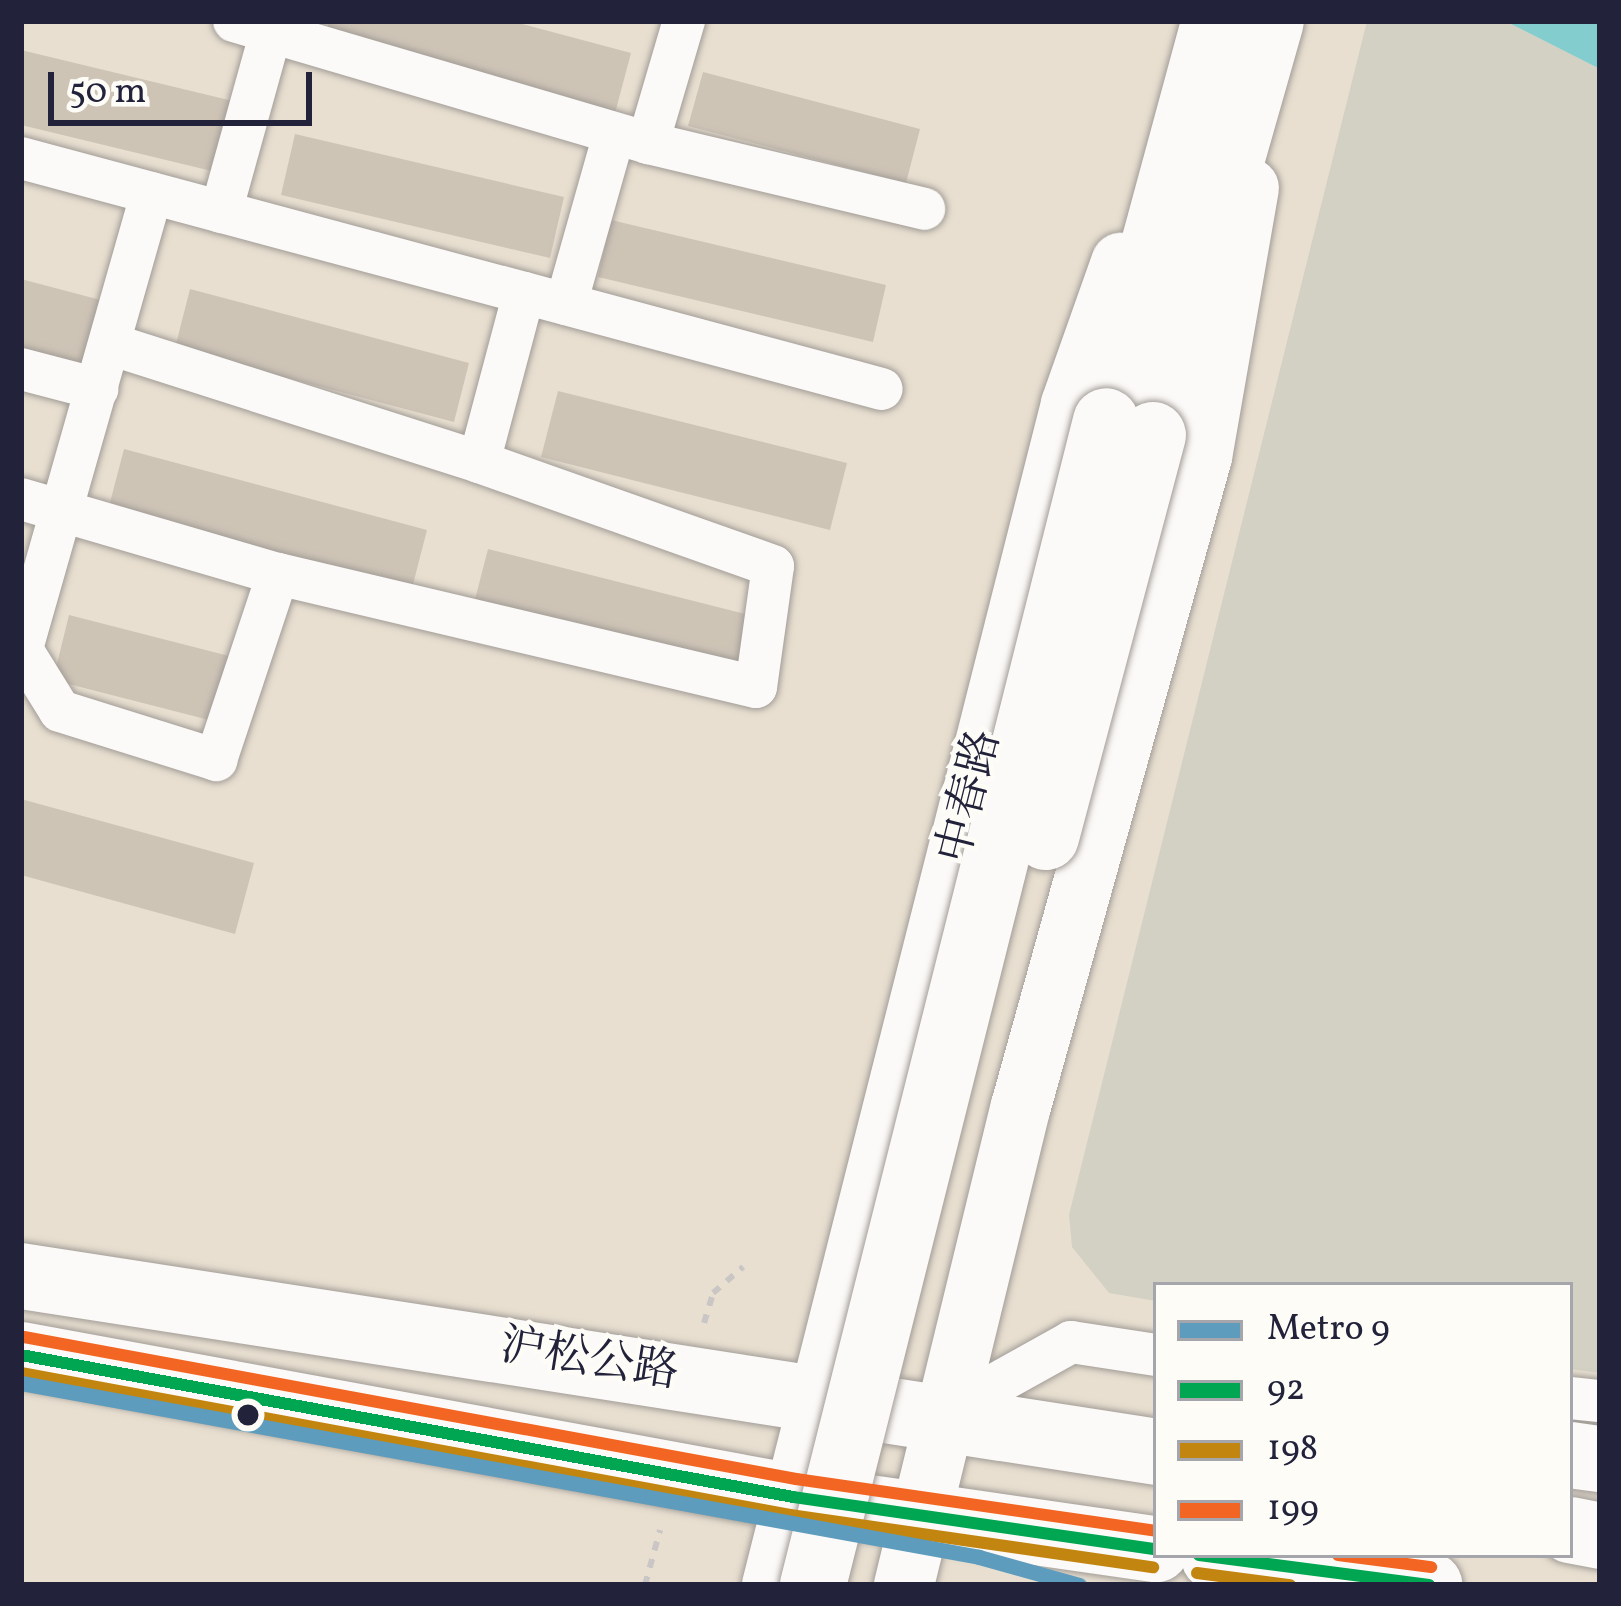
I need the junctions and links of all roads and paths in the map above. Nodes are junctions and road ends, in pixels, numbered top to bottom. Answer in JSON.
{"nodes":[{"id":1,"x":684,"y":21,"type":"edge"},
{"id":2,"x":1211,"y":21,"type":"edge"},
{"id":3,"x":1275,"y":21,"type":"edge"},
{"id":4,"x":259,"y":26,"type":"edge"},
{"id":5,"x":631,"y":138,"type":"junction"},
{"id":6,"x":21,"y":158,"type":"edge"},
{"id":7,"x":152,"y":193,"type":"junction"},
{"id":8,"x":924,"y":208,"type":"dead end"},
{"id":9,"x":221,"y":212,"type":"junction"},
{"id":10,"x":524,"y":293,"type":"junction"},
{"id":11,"x":566,"y":304,"type":"junction"},
{"id":12,"x":110,"y":344,"type":"junction"},
{"id":13,"x":21,"y":369,"type":"edge"},
{"id":14,"x":97,"y":388,"type":"junction"},
{"id":15,"x":882,"y":389,"type":"dead end"},
{"id":16,"x":1130,"y":428,"type":"junction"},
{"id":17,"x":479,"y":462,"type":"junction"},
{"id":18,"x":21,"y":499,"type":"edge"},
{"id":19,"x":66,"y":514,"type":"junction"},
{"id":20,"x":278,"y":574,"type":"junction"},
{"id":21,"x":23,"y":653,"type":"edge"},
{"id":22,"x":743,"y":1268,"type":"dead end"},
{"id":23,"x":21,"y":1276,"type":"edge"},
{"id":24,"x":704,"y":1323,"type":"dead end"},
{"id":25,"x":21,"y":1355,"type":"edge"},
{"id":26,"x":1153,"y":1355,"type":"edge"},
{"id":27,"x":819,"y":1394,"type":"junction"},
{"id":28,"x":940,"y":1415,"type":"junction"},
{"id":29,"x":1153,"y":1451,"type":"edge"},
{"id":30,"x":793,"y":1497,"type":"junction"},
{"id":31,"x":919,"y":1513,"type":"junction"},
{"id":32,"x":660,"y":1530,"type":"dead end"},
{"id":33,"x":1153,"y":1548,"type":"edge"},
{"id":34,"x":1201,"y":1558,"type":"edge"},
{"id":35,"x":1204,"y":1558,"type":"edge"},
{"id":36,"x":1221,"y":1558,"type":"edge"},
{"id":37,"x":645,"y":1585,"type":"edge"},
{"id":38,"x":772,"y":1585,"type":"edge"},
{"id":39,"x":813,"y":1585,"type":"edge"},
{"id":40,"x":857,"y":1585,"type":"edge"},
{"id":41,"x":904,"y":1585,"type":"edge"},
{"id":42,"x":1277,"y":1585,"type":"edge"},
{"id":43,"x":1302,"y":1585,"type":"edge"},
{"id":44,"x":1429,"y":1585,"type":"edge"}],
"edges":[{"from":1,"to":5,"type":"street"},
{"from":2,"to":16,"type":"main road","name":"中春路"},
{"from":2,"to":27,"type":"street","name":"中春路"},
{"from":3,"to":16,"type":"main road","name":"中春路"},
{"from":3,"to":28,"type":"street","name":"中春路"},
{"from":4,"to":5,"type":"street"},
{"from":4,"to":9,"type":"street"},
{"from":5,"to":8,"type":"street"},
{"from":5,"to":11,"type":"street"},
{"from":6,"to":7,"type":"street"},
{"from":7,"to":9,"type":"street"},
{"from":7,"to":12,"type":"street"},
{"from":9,"to":10,"type":"street"},
{"from":10,"to":11,"type":"street"},
{"from":10,"to":17,"type":"street"},
{"from":11,"to":15,"type":"street"},
{"from":12,"to":14,"type":"street"},
{"from":12,"to":17,"type":"street"},
{"from":13,"to":14,"type":"street"},
{"from":14,"to":19,"type":"street"},
{"from":16,"to":39,"type":"main road","name":"中春路","bridge":true},
{"from":16,"to":40,"type":"main road","name":"中春路","bridge":true},
{"from":17,"to":20,"type":"street"},
{"from":18,"to":19,"type":"street"},
{"from":19,"to":20,"type":"street"},
{"from":19,"to":21,"type":"street"},
{"from":20,"to":21,"type":"street"},
{"from":22,"to":24,"type":"path"},
{"from":23,"to":27,"type":"main road","name":"沪松公路"},
{"from":25,"to":30,"type":"main road","name":"沪松公路"},
{"from":26,"to":28,"type":"street"},
{"from":27,"to":28,"type":"main road","name":"沪松公路"},
{"from":27,"to":30,"type":"street","name":"中春路"},
{"from":28,"to":29,"type":"main road","name":"沪松公路"},
{"from":28,"to":31,"type":"street","name":"中春路"},
{"from":30,"to":31,"type":"main road","name":"沪松公路"},
{"from":30,"to":38,"type":"street","name":"中春路"},
{"from":31,"to":33,"type":"main road","name":"沪松公路"},
{"from":31,"to":41,"type":"street","name":"中春路"},
{"from":32,"to":37,"type":"path"},
{"from":34,"to":42,"type":"street"},
{"from":35,"to":43,"type":"main road"},
{"from":36,"to":44,"type":"main road","name":"沪松公路"}]}
